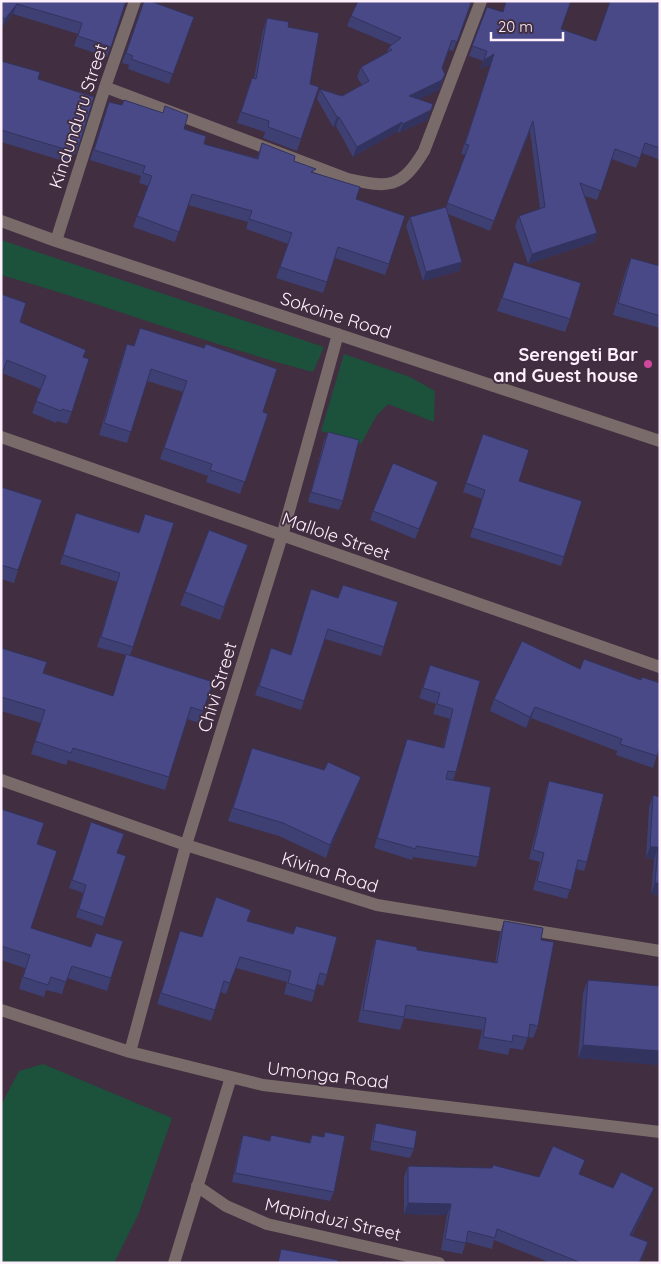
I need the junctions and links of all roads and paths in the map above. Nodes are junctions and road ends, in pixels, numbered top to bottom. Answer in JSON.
{"nodes":[{"id":1,"x":135,"y":1,"type":"edge"},
{"id":2,"x":481,"y":1,"type":"edge"},
{"id":3,"x":105,"y":87,"type":"junction"},
{"id":4,"x":1,"y":221,"type":"edge"},
{"id":5,"x":56,"y":241,"type":"junction"},
{"id":6,"x":338,"y":334,"type":"junction"},
{"id":7,"x":1,"y":437,"type":"edge"},
{"id":8,"x":660,"y":442,"type":"edge"},
{"id":9,"x":282,"y":536,"type":"junction"},
{"id":10,"x":660,"y":667,"type":"edge"},
{"id":11,"x":1,"y":780,"type":"edge"},
{"id":12,"x":186,"y":845,"type":"junction"},
{"id":13,"x":660,"y":951,"type":"edge"},
{"id":14,"x":1,"y":1010,"type":"edge"},
{"id":15,"x":130,"y":1052,"type":"junction"},
{"id":16,"x":231,"y":1077,"type":"junction"},
{"id":17,"x":660,"y":1132,"type":"edge"},
{"id":18,"x":197,"y":1186,"type":"junction"},
{"id":19,"x":175,"y":1262,"type":"edge"},
{"id":20,"x":439,"y":1263,"type":"edge"}],
"edges":[{"from":1,"to":3,"type":"street","name":"Kindunduru Street"},
{"from":2,"to":3,"type":"street"},
{"from":3,"to":5,"type":"street","name":"Kindunduru Street"},
{"from":4,"to":5,"type":"street","name":"Sokoine Road"},
{"from":5,"to":6,"type":"street","name":"Sokoine Road"},
{"from":6,"to":8,"type":"street","name":"Sokoine Road"},
{"from":6,"to":9,"type":"street","name":"Chivi Street"},
{"from":7,"to":9,"type":"street","name":"Mallole Street"},
{"from":9,"to":10,"type":"street","name":"Mallole Street"},
{"from":9,"to":12,"type":"street","name":"Chivi Street"},
{"from":11,"to":12,"type":"street","name":"Kivina Road"},
{"from":12,"to":13,"type":"street","name":"Kivina Road"},
{"from":12,"to":15,"type":"street","name":"Chivi Street"},
{"from":14,"to":15,"type":"street","name":"Umonga Road"},
{"from":15,"to":16,"type":"street","name":"Umonga Road"},
{"from":16,"to":17,"type":"street","name":"Umonga Road"},
{"from":16,"to":18,"type":"street"},
{"from":18,"to":19,"type":"street"},
{"from":18,"to":20,"type":"street","name":"Mapinduzi Street"}]}
